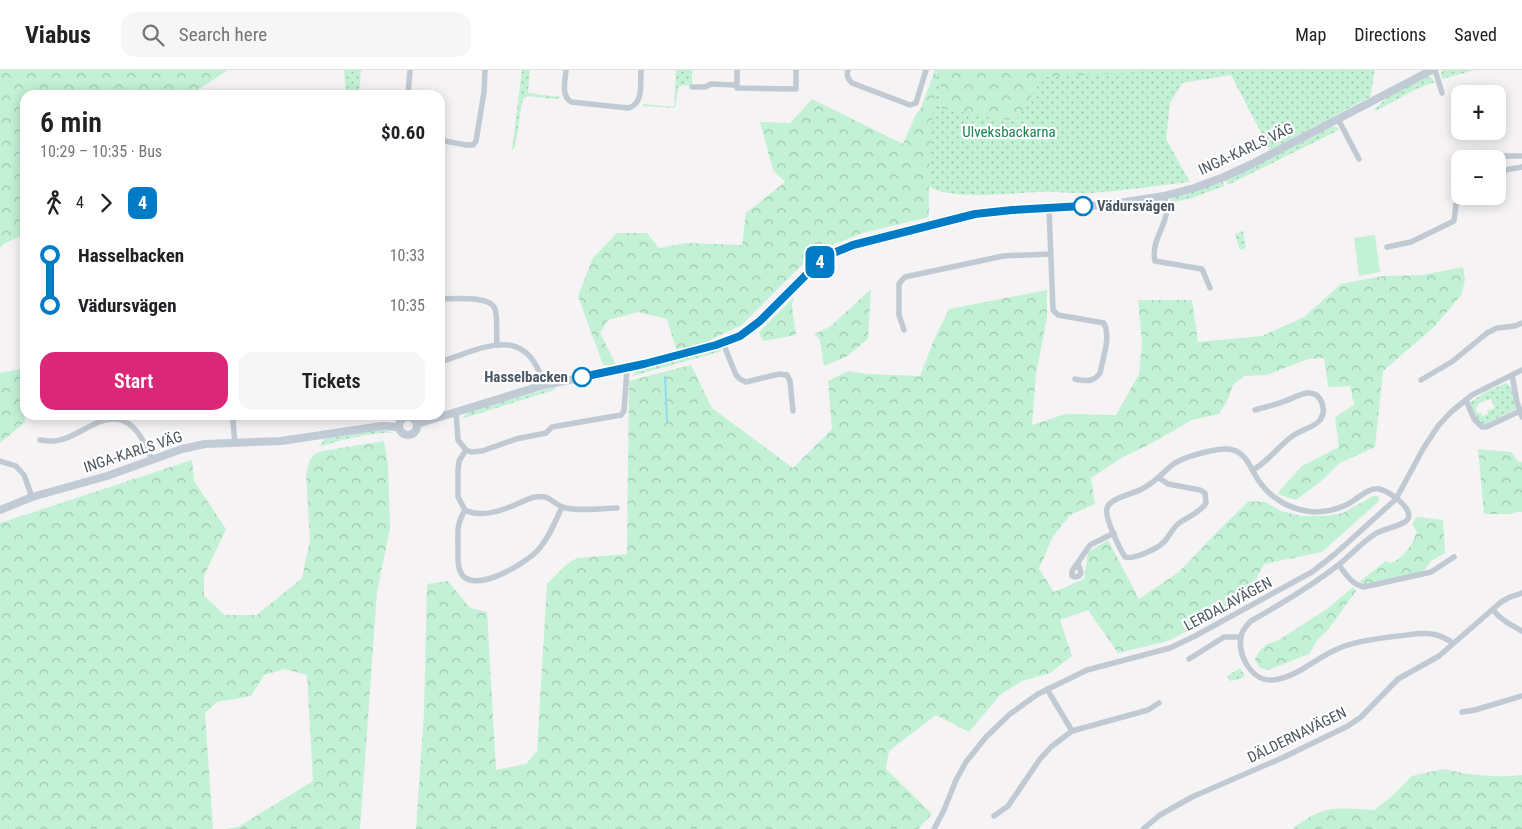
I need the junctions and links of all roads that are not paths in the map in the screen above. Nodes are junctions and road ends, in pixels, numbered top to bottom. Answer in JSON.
{"nodes":[{"id":1,"x":410,"y":70,"type":"edge"},
{"id":2,"x":485,"y":70,"type":"edge"},
{"id":3,"x":566,"y":70,"type":"edge"},
{"id":4,"x":641,"y":70,"type":"edge"},
{"id":5,"x":737,"y":70,"type":"edge"},
{"id":6,"x":796,"y":70,"type":"edge"},
{"id":7,"x":848,"y":70,"type":"edge"},
{"id":8,"x":926,"y":70,"type":"edge"},
{"id":9,"x":1434,"y":70,"type":"edge"},
{"id":10,"x":736,"y":85,"type":"junction"},
{"id":11,"x":692,"y":87,"type":"dead end"},
{"id":12,"x":408,"y":90,"type":"edge"},
{"id":13,"x":1442,"y":93,"type":"dead end"},
{"id":14,"x":1338,"y":119,"type":"junction"},
{"id":15,"x":445,"y":141,"type":"edge"},
{"id":16,"x":1506,"y":156,"type":"edge"},
{"id":17,"x":1522,"y":156,"type":"edge"},
{"id":18,"x":1359,"y":159,"type":"dead end"},
{"id":19,"x":1522,"y":167,"type":"edge"},
{"id":20,"x":1506,"y":170,"type":"edge"},
{"id":21,"x":1164,"y":196,"type":"junction"},
{"id":22,"x":1456,"y":205,"type":"edge"},
{"id":23,"x":1049,"y":208,"type":"junction"},
{"id":24,"x":1387,"y":247,"type":"dead end"},
{"id":25,"x":1050,"y":254,"type":"junction"},
{"id":26,"x":1210,"y":288,"type":"dead end"},
{"id":27,"x":445,"y":299,"type":"edge"},
{"id":28,"x":1522,"y":323,"type":"edge"},
{"id":29,"x":904,"y":330,"type":"dead end"},
{"id":30,"x":723,"y":342,"type":"junction"},
{"id":31,"x":497,"y":344,"type":"junction"},
{"id":32,"x":445,"y":360,"type":"edge"},
{"id":33,"x":626,"y":369,"type":"junction"},
{"id":34,"x":1522,"y":370,"type":"edge"},
{"id":35,"x":1512,"y":375,"type":"junction"},
{"id":36,"x":1074,"y":379,"type":"dead end"},
{"id":37,"x":1421,"y":380,"type":"dead end"},
{"id":38,"x":544,"y":385,"type":"junction"},
{"id":39,"x":1466,"y":400,"type":"junction"},
{"id":40,"x":1255,"y":410,"type":"dead end"},
{"id":41,"x":793,"y":411,"type":"dead end"},
{"id":42,"x":456,"y":412,"type":"junction"},
{"id":43,"x":1521,"y":414,"type":"edge"},
{"id":44,"x":445,"y":415,"type":"edge"},
{"id":45,"x":100,"y":420,"type":"edge"},
{"id":46,"x":115,"y":420,"type":"edge"},
{"id":47,"x":234,"y":420,"type":"edge"},
{"id":48,"x":401,"y":420,"type":"edge"},
{"id":49,"x":415,"y":420,"type":"edge"},
{"id":50,"x":430,"y":420,"type":"edge"},
{"id":51,"x":417,"y":424,"type":"junction"},
{"id":52,"x":398,"y":427,"type":"junction"},
{"id":53,"x":40,"y":440,"type":"dead end"},
{"id":54,"x":235,"y":442,"type":"junction"},
{"id":55,"x":466,"y":450,"type":"junction"},
{"id":56,"x":152,"y":460,"type":"junction"},
{"id":57,"x":0,"y":461,"type":"edge"},
{"id":58,"x":1253,"y":470,"type":"junction"},
{"id":59,"x":1159,"y":478,"type":"junction"},
{"id":60,"x":32,"y":497,"type":"junction"},
{"id":61,"x":1396,"y":499,"type":"junction"},
{"id":62,"x":562,"y":507,"type":"junction"},
{"id":63,"x":617,"y":508,"type":"dead end"},
{"id":64,"x":0,"y":510,"type":"edge"},
{"id":65,"x":465,"y":510,"type":"junction"},
{"id":66,"x":1114,"y":533,"type":"junction"},
{"id":67,"x":1454,"y":557,"type":"dead end"},
{"id":68,"x":1078,"y":563,"type":"dead end"},
{"id":69,"x":1339,"y":565,"type":"junction"},
{"id":70,"x":1522,"y":593,"type":"edge"},
{"id":71,"x":1493,"y":610,"type":"junction"},
{"id":72,"x":1522,"y":631,"type":"edge"},
{"id":73,"x":1241,"y":637,"type":"junction"},
{"id":74,"x":1453,"y":643,"type":"junction"},
{"id":75,"x":1189,"y":659,"type":"dead end"},
{"id":76,"x":1047,"y":689,"type":"junction"},
{"id":77,"x":1522,"y":696,"type":"edge"},
{"id":78,"x":1159,"y":703,"type":"dead end"},
{"id":79,"x":1462,"y":712,"type":"dead end"},
{"id":80,"x":1072,"y":730,"type":"junction"},
{"id":81,"x":994,"y":816,"type":"dead end"},
{"id":82,"x":934,"y":829,"type":"edge"},
{"id":83,"x":1143,"y":829,"type":"edge"}],
"edges":[{"from":1,"to":12,"type":"street"},
{"from":2,"to":15,"type":"street"},
{"from":3,"to":4,"type":"street"},
{"from":5,"to":10,"type":"street"},
{"from":6,"to":10,"type":"street"},
{"from":7,"to":8,"type":"street"},
{"from":9,"to":13,"type":"street"},
{"from":9,"to":14,"type":"street","name":"INGA-KARLS VÄG"},
{"from":10,"to":11,"type":"street"},
{"from":14,"to":18,"type":"street"},
{"from":14,"to":21,"type":"street","name":"INGA-KARLS VÄG"},
{"from":16,"to":17,"type":"street"},
{"from":19,"to":20,"type":"street"},
{"from":21,"to":23,"type":"street","name":"INGA-KARLS VÄG"},
{"from":21,"to":26,"type":"street"},
{"from":22,"to":24,"type":"street"},
{"from":23,"to":25,"type":"street"},
{"from":23,"to":30,"type":"street","name":"INGA-KARLS VÄG"},
{"from":25,"to":29,"type":"street"},
{"from":25,"to":36,"type":"street"},
{"from":27,"to":31,"type":"street"},
{"from":28,"to":37,"type":"street"},
{"from":30,"to":33,"type":"street","name":"INGA-KARLS VÄG"},
{"from":30,"to":41,"type":"street"},
{"from":31,"to":32,"type":"street"},
{"from":31,"to":38,"type":"street"},
{"from":33,"to":38,"type":"street","name":"INGA-KARLS VÄG"},
{"from":33,"to":55,"type":"street"},
{"from":34,"to":35,"type":"street","name":"LERDALAVÄGEN"},
{"from":35,"to":39,"type":"street","name":"LERDALAVÄGEN"},
{"from":35,"to":43,"type":"street"},
{"from":38,"to":42,"type":"street","name":"INGA-KARLS VÄG"},
{"from":39,"to":43,"type":"street"},
{"from":39,"to":61,"type":"street","name":"LERDALAVÄGEN"},
{"from":40,"to":58,"type":"street"},
{"from":42,"to":44,"type":"street","name":"INGA-KARLS VÄG"},
{"from":42,"to":55,"type":"street"},
{"from":45,"to":53,"type":"street"},
{"from":46,"to":56,"type":"street"},
{"from":47,"to":54,"type":"street"},
{"from":48,"to":52,"type":"street"},
{"from":49,"to":51,"type":"street"},
{"from":50,"to":51,"type":"street","name":"INGA-KARLS VÄG"},
{"from":51,"to":52,"type":"street"},
{"from":52,"to":54,"type":"street","name":"INGA-KARLS VÄG"},
{"from":54,"to":56,"type":"street","name":"INGA-KARLS VÄG"},
{"from":55,"to":65,"type":"street"},
{"from":56,"to":60,"type":"street","name":"INGA-KARLS VÄG"},
{"from":57,"to":60,"type":"street"},
{"from":58,"to":59,"type":"street"},
{"from":58,"to":61,"type":"street"},
{"from":59,"to":66,"type":"street"},
{"from":59,"to":66,"type":"street"},
{"from":60,"to":64,"type":"street","name":"INGA-KARLS VÄG"},
{"from":61,"to":69,"type":"street"},
{"from":61,"to":76,"type":"street","name":"LERDALAVÄGEN"},
{"from":62,"to":63,"type":"street"},
{"from":62,"to":65,"type":"street"},
{"from":62,"to":65,"type":"street"},
{"from":66,"to":68,"type":"street"},
{"from":67,"to":69,"type":"street"},
{"from":69,"to":73,"type":"street"},
{"from":70,"to":71,"type":"street","name":"DÄLDERNAVÄGEN"},
{"from":71,"to":72,"type":"street"},
{"from":71,"to":74,"type":"street","name":"DÄLDERNAVÄGEN"},
{"from":73,"to":74,"type":"street"},
{"from":73,"to":75,"type":"street"},
{"from":74,"to":83,"type":"street","name":"DÄLDERNAVÄGEN"},
{"from":76,"to":80,"type":"street"},
{"from":76,"to":82,"type":"street","name":"LERDALAVÄGEN"},
{"from":77,"to":79,"type":"street"},
{"from":78,"to":80,"type":"street"},
{"from":80,"to":81,"type":"street"}]}
